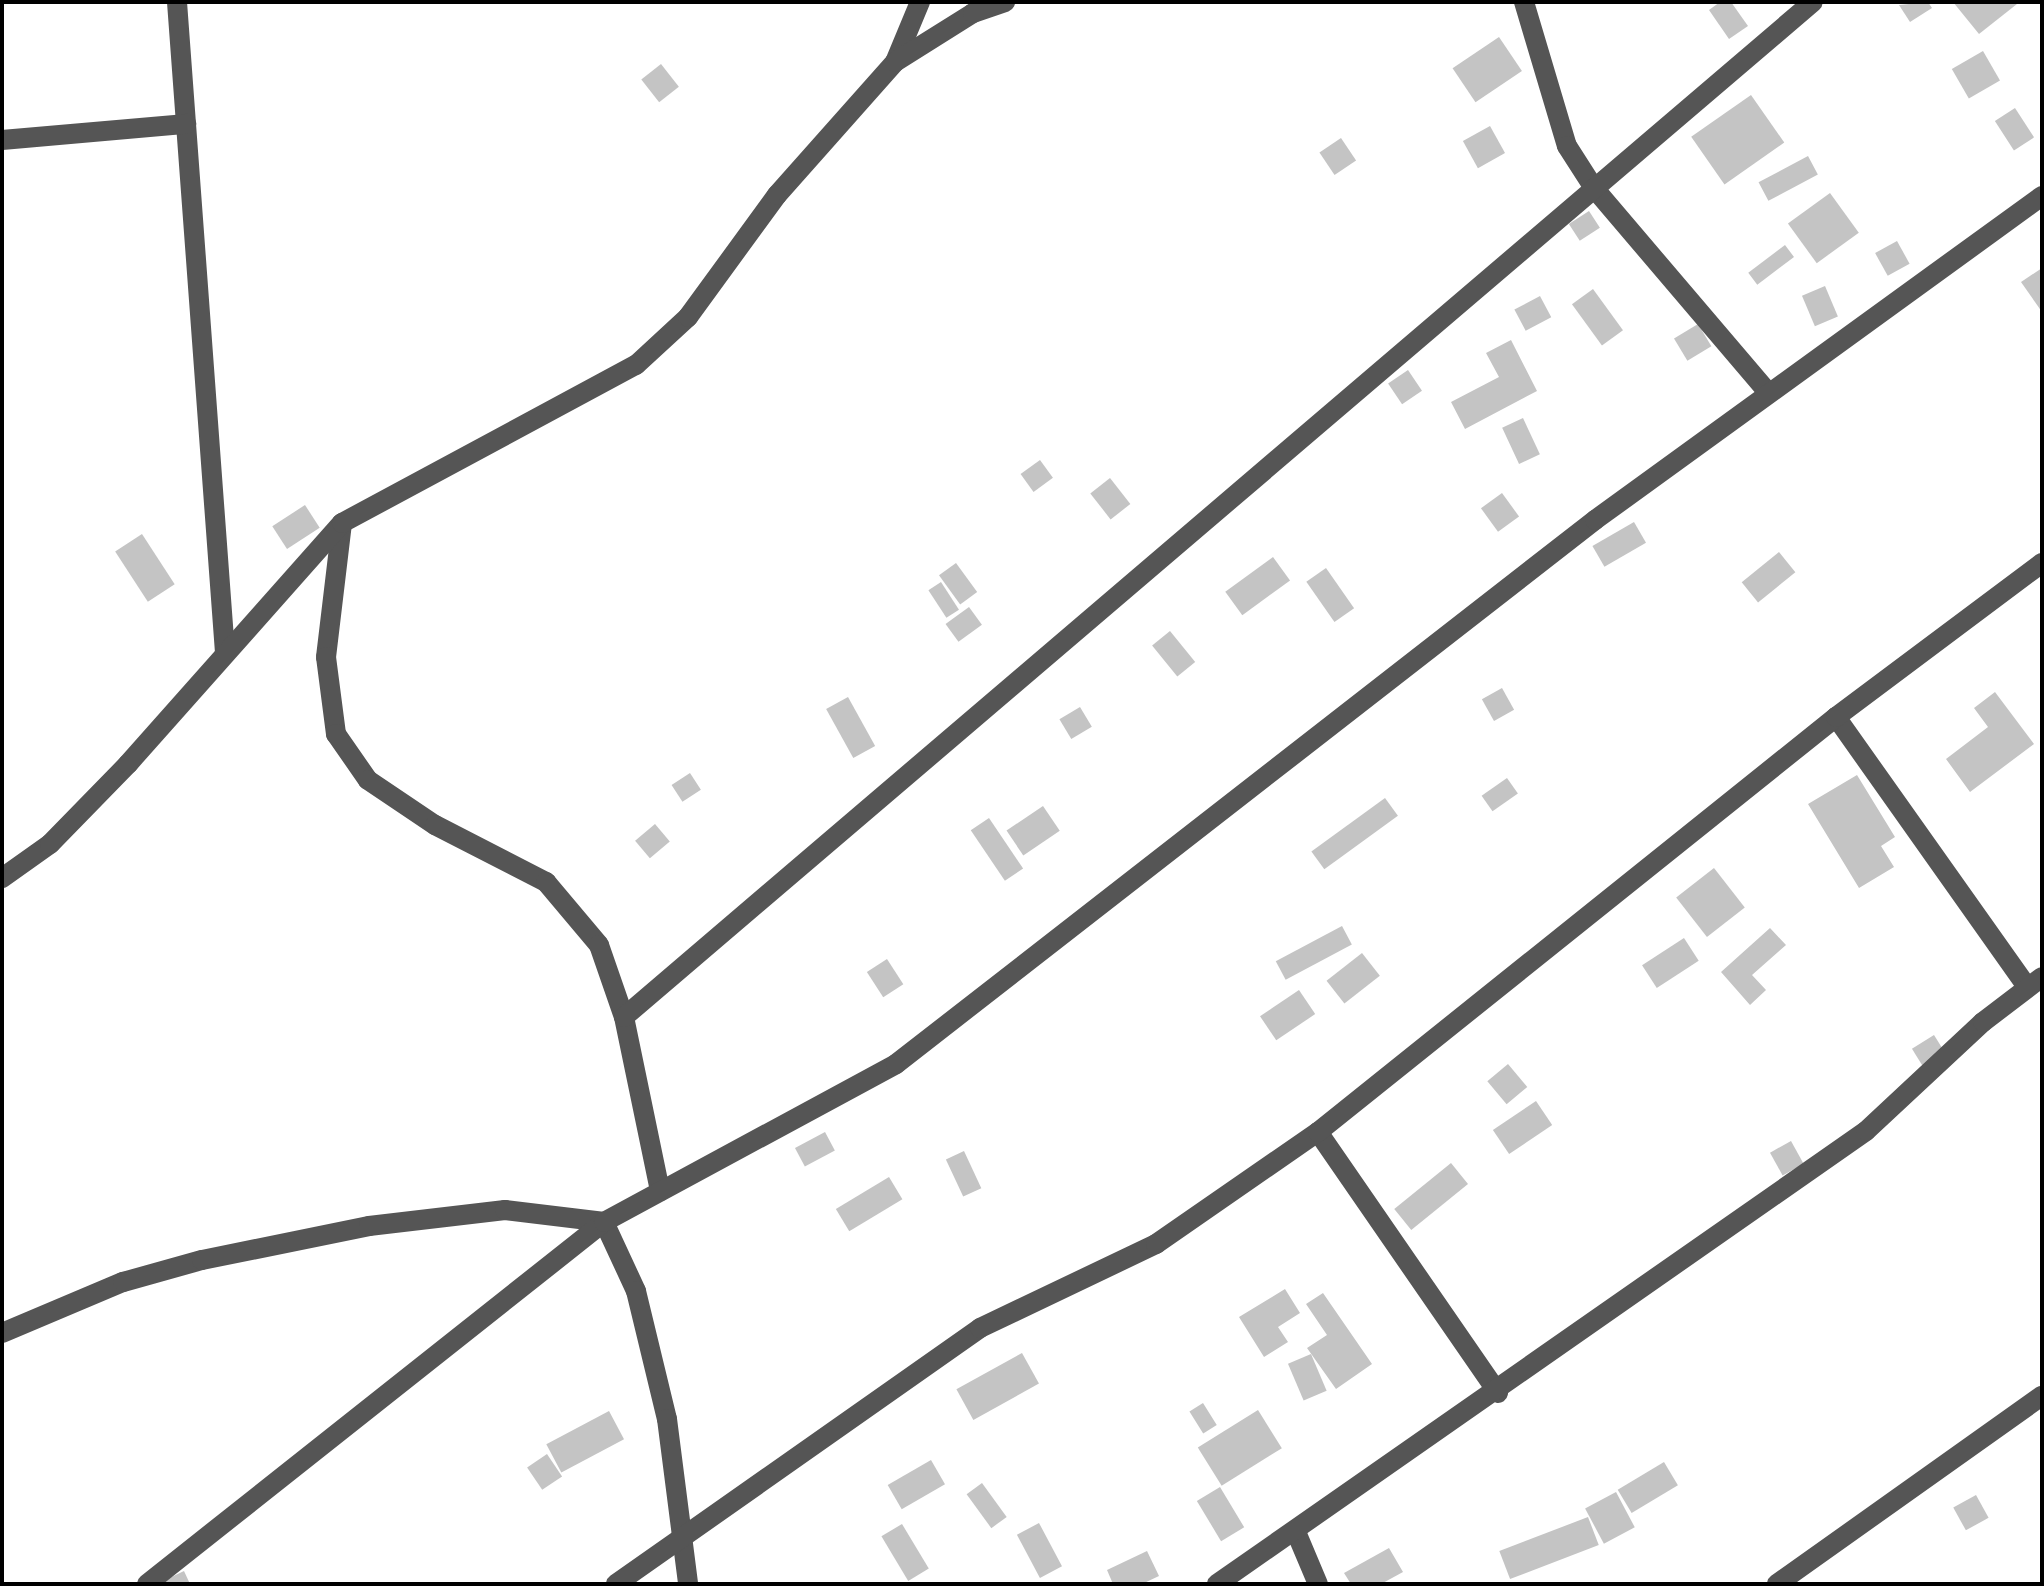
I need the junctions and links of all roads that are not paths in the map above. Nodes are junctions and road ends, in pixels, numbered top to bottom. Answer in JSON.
{"nodes":[{"id":1,"x":177,"y":2,"type":"edge"},
{"id":2,"x":920,"y":2,"type":"edge"},
{"id":3,"x":1005,"y":2,"type":"edge"},
{"id":4,"x":1524,"y":2,"type":"edge"},
{"id":5,"x":1813,"y":2,"type":"edge"},
{"id":6,"x":895,"y":62,"type":"junction"},
{"id":7,"x":186,"y":124,"type":"junction"},
{"id":8,"x":2,"y":140,"type":"edge"},
{"id":9,"x":1594,"y":188,"type":"junction"},
{"id":10,"x":2042,"y":196,"type":"edge"},
{"id":11,"x":1767,"y":391,"type":"junction"},
{"id":12,"x":342,"y":523,"type":"junction"},
{"id":13,"x":2042,"y":563,"type":"edge"},
{"id":14,"x":225,"y":652,"type":"junction"},
{"id":15,"x":1836,"y":717,"type":"junction"},
{"id":16,"x":2,"y":878,"type":"edge"},
{"id":17,"x":2034,"y":982,"type":"edge"},
{"id":18,"x":624,"y":1017,"type":"junction"},
{"id":19,"x":1318,"y":1132,"type":"junction"},
{"id":20,"x":660,"y":1191,"type":"junction"},
{"id":21,"x":604,"y":1222,"type":"junction"},
{"id":22,"x":2,"y":1333,"type":"edge"},
{"id":23,"x":1498,"y":1393,"type":"junction"},
{"id":24,"x":2042,"y":1396,"type":"edge"},
{"id":25,"x":1296,"y":1532,"type":"junction"},
{"id":26,"x":680,"y":1539,"type":"junction"},
{"id":27,"x":1781,"y":1583,"type":"edge"},
{"id":28,"x":147,"y":1584,"type":"edge"},
{"id":29,"x":616,"y":1584,"type":"edge"},
{"id":30,"x":688,"y":1584,"type":"edge"},
{"id":31,"x":1217,"y":1584,"type":"edge"},
{"id":32,"x":1318,"y":1584,"type":"edge"}],
"edges":[{"from":1,"to":7,"type":"street"},
{"from":2,"to":6,"type":"street"},
{"from":3,"to":6,"type":"street"},
{"from":4,"to":9,"type":"street"},
{"from":5,"to":9,"type":"street"},
{"from":6,"to":12,"type":"street"},
{"from":7,"to":8,"type":"street"},
{"from":7,"to":14,"type":"street"},
{"from":9,"to":11,"type":"street"},
{"from":9,"to":18,"type":"street"},
{"from":10,"to":11,"type":"street"},
{"from":11,"to":20,"type":"street"},
{"from":12,"to":14,"type":"street"},
{"from":12,"to":18,"type":"street"},
{"from":13,"to":15,"type":"street"},
{"from":14,"to":16,"type":"street"},
{"from":15,"to":17,"type":"street"},
{"from":15,"to":19,"type":"street"},
{"from":17,"to":23,"type":"street"},
{"from":18,"to":20,"type":"street"},
{"from":19,"to":23,"type":"street"},
{"from":19,"to":26,"type":"street"},
{"from":20,"to":21,"type":"street"},
{"from":21,"to":22,"type":"street"},
{"from":21,"to":26,"type":"street"},
{"from":21,"to":28,"type":"street"},
{"from":23,"to":25,"type":"street"},
{"from":24,"to":27,"type":"street"},
{"from":25,"to":31,"type":"street"},
{"from":25,"to":32,"type":"street"},
{"from":26,"to":29,"type":"street"},
{"from":26,"to":30,"type":"street"}]}
